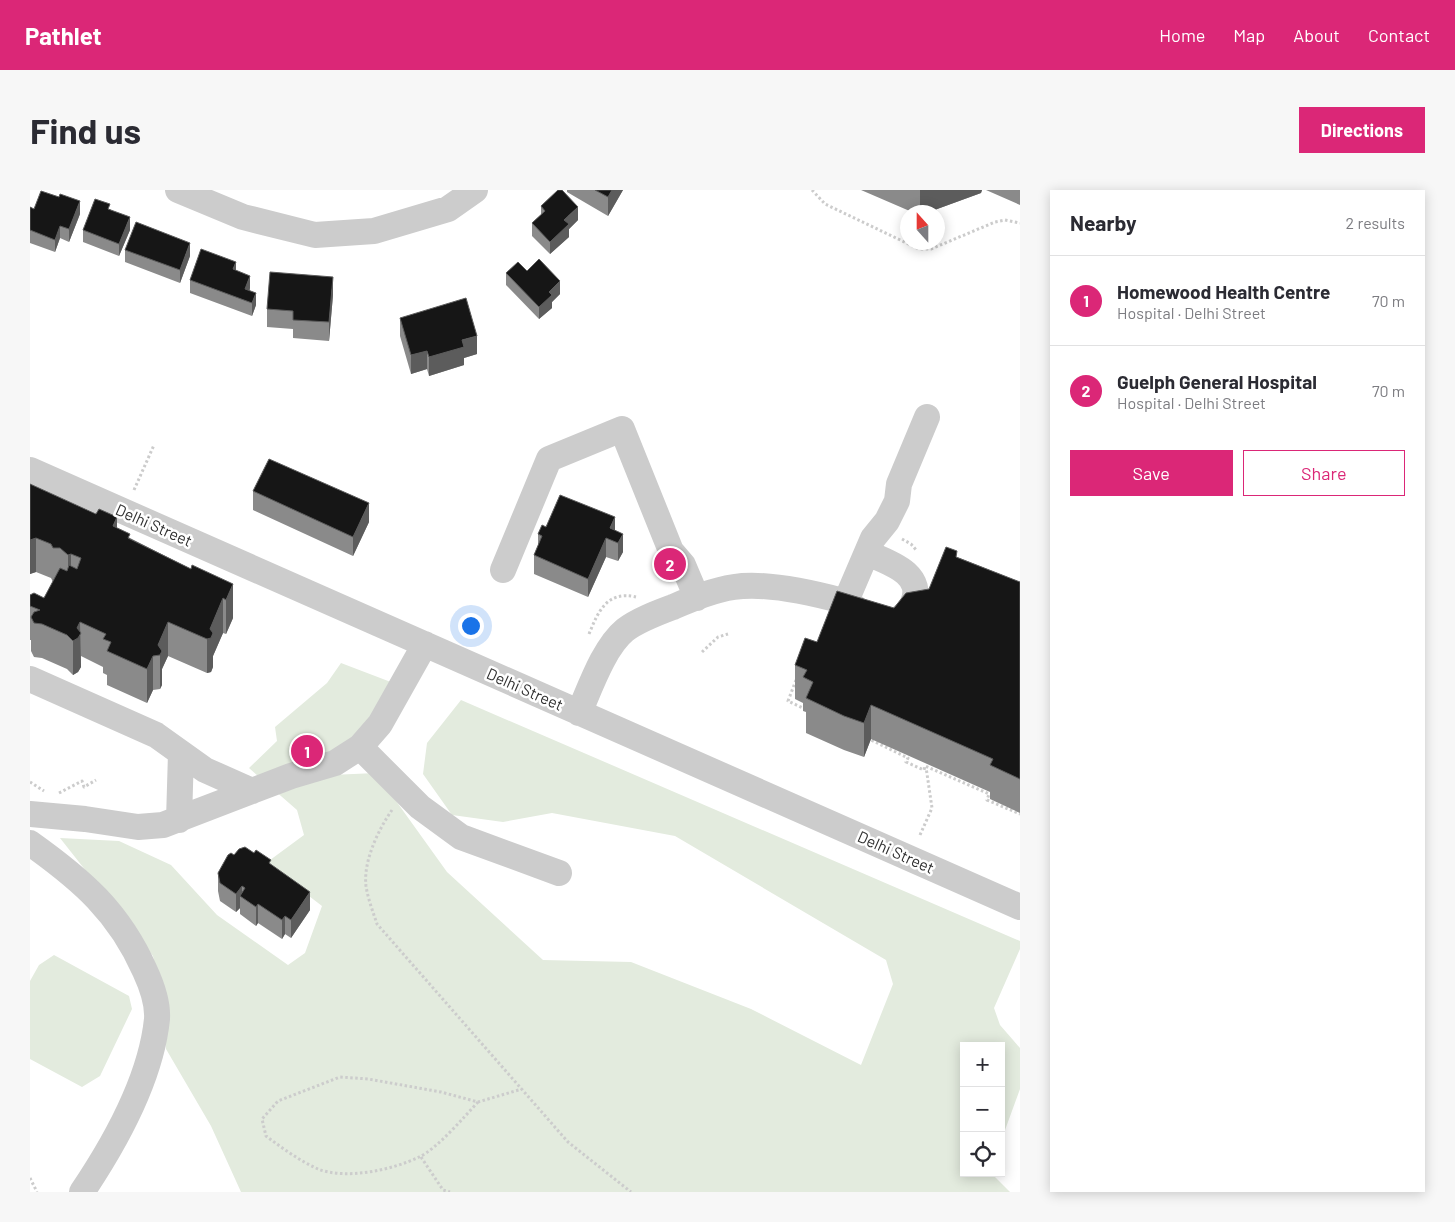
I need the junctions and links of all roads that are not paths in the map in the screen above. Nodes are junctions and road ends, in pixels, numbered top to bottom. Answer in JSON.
{"nodes":[{"id":1,"x":178,"y":190,"type":"edge"},
{"id":2,"x":475,"y":190,"type":"edge"},
{"id":3,"x":927,"y":417,"type":"dead end"},
{"id":4,"x":30,"y":470,"type":"edge"},
{"id":5,"x":880,"y":543,"type":"junction"},
{"id":6,"x":503,"y":570,"type":"dead end"},
{"id":7,"x":690,"y":600,"type":"junction"},
{"id":8,"x":846,"y":601,"type":"junction"},
{"id":9,"x":425,"y":644,"type":"junction"},
{"id":10,"x":30,"y":679,"type":"edge"},
{"id":11,"x":579,"y":713,"type":"junction"},
{"id":12,"x":360,"y":747,"type":"junction"},
{"id":13,"x":181,"y":753,"type":"junction"},
{"id":14,"x":252,"y":790,"type":"junction"},
{"id":15,"x":30,"y":814,"type":"edge"},
{"id":16,"x":179,"y":820,"type":"junction"},
{"id":17,"x":30,"y":843,"type":"edge"},
{"id":18,"x":559,"y":873,"type":"dead end"},
{"id":19,"x":1020,"y":906,"type":"edge"},
{"id":20,"x":82,"y":1192,"type":"edge"}],
"edges":[{"from":1,"to":2,"type":"street"},
{"from":3,"to":5,"type":"street"},
{"from":4,"to":9,"type":"street","name":"Delhi Street"},
{"from":5,"to":8,"type":"street"},
{"from":5,"to":8,"type":"street"},
{"from":6,"to":7,"type":"street"},
{"from":7,"to":8,"type":"street"},
{"from":7,"to":11,"type":"street"},
{"from":9,"to":11,"type":"street","name":"Delhi Street"},
{"from":9,"to":12,"type":"street"},
{"from":10,"to":13,"type":"street"},
{"from":11,"to":19,"type":"street","name":"Delhi Street"},
{"from":12,"to":14,"type":"street"},
{"from":12,"to":18,"type":"street"},
{"from":13,"to":14,"type":"street"},
{"from":13,"to":16,"type":"street"},
{"from":14,"to":16,"type":"street"},
{"from":15,"to":16,"type":"street"},
{"from":17,"to":20,"type":"street"}]}
